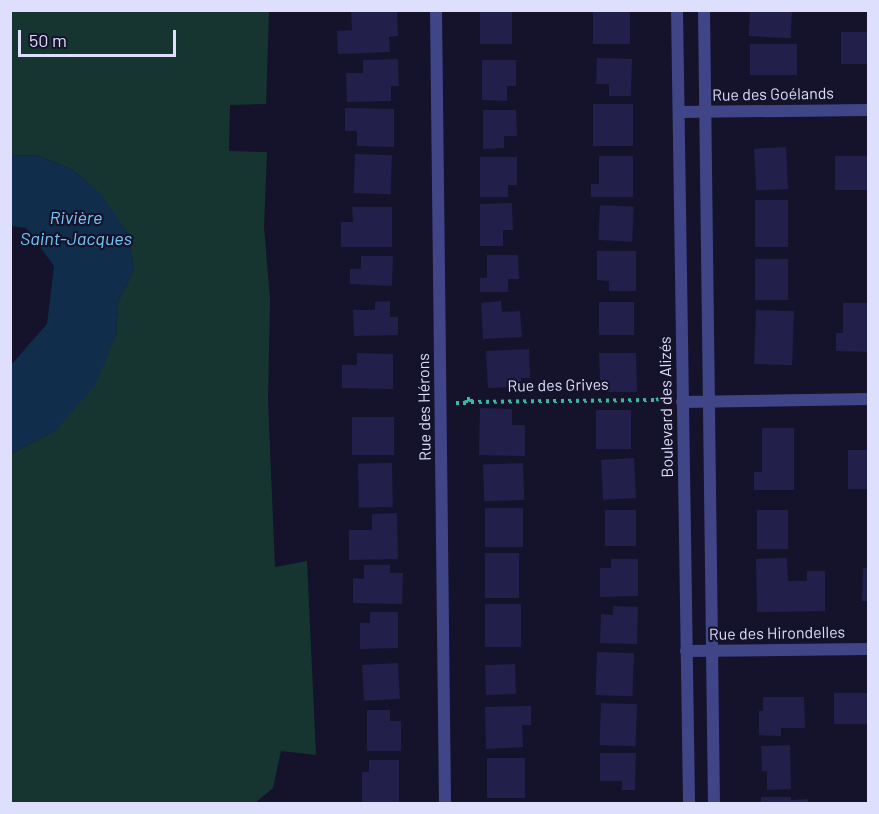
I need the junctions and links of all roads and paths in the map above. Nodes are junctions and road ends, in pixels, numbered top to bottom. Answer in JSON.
{"nodes":[{"id":1,"x":436,"y":10,"type":"edge"},
{"id":2,"x":677,"y":10,"type":"edge"},
{"id":3,"x":704,"y":10,"type":"edge"},
{"id":4,"x":868,"y":110,"type":"edge"},
{"id":5,"x":679,"y":112,"type":"junction"},
{"id":6,"x":705,"y":112,"type":"junction"},
{"id":7,"x":666,"y":396,"type":"dead end"},
{"id":8,"x":868,"y":399,"type":"edge"},
{"id":9,"x":682,"y":402,"type":"junction"},
{"id":10,"x":709,"y":402,"type":"junction"},
{"id":11,"x":456,"y":403,"type":"dead end"},
{"id":12,"x":868,"y":649,"type":"edge"},
{"id":13,"x":686,"y":651,"type":"junction"},
{"id":14,"x":712,"y":651,"type":"junction"},
{"id":15,"x":445,"y":804,"type":"edge"},
{"id":16,"x":689,"y":804,"type":"edge"},
{"id":17,"x":714,"y":804,"type":"edge"}],
"edges":[{"from":1,"to":15,"type":"street","name":"Rue des Hérons"},
{"from":2,"to":5,"type":"street","name":"Boulevard des Alizés"},
{"from":3,"to":6,"type":"street"},
{"from":4,"to":6,"type":"street","name":"Rue des Goélands"},
{"from":5,"to":6,"type":"street","name":"Rue des Goélands"},
{"from":5,"to":9,"type":"street","name":"Boulevard des Alizés"},
{"from":6,"to":10,"type":"street"},
{"from":7,"to":11,"type":"path","name":"Rue des Grives"},
{"from":8,"to":10,"type":"street"},
{"from":9,"to":10,"type":"street"},
{"from":9,"to":13,"type":"street","name":"Boulevard des Alizés"},
{"from":10,"to":14,"type":"street"},
{"from":12,"to":14,"type":"street","name":"Rue des Hirondelles"},
{"from":13,"to":14,"type":"street","name":"Rue des Hirondelles"},
{"from":13,"to":16,"type":"street","name":"Boulevard des Alizés"},
{"from":14,"to":17,"type":"street"}]}
